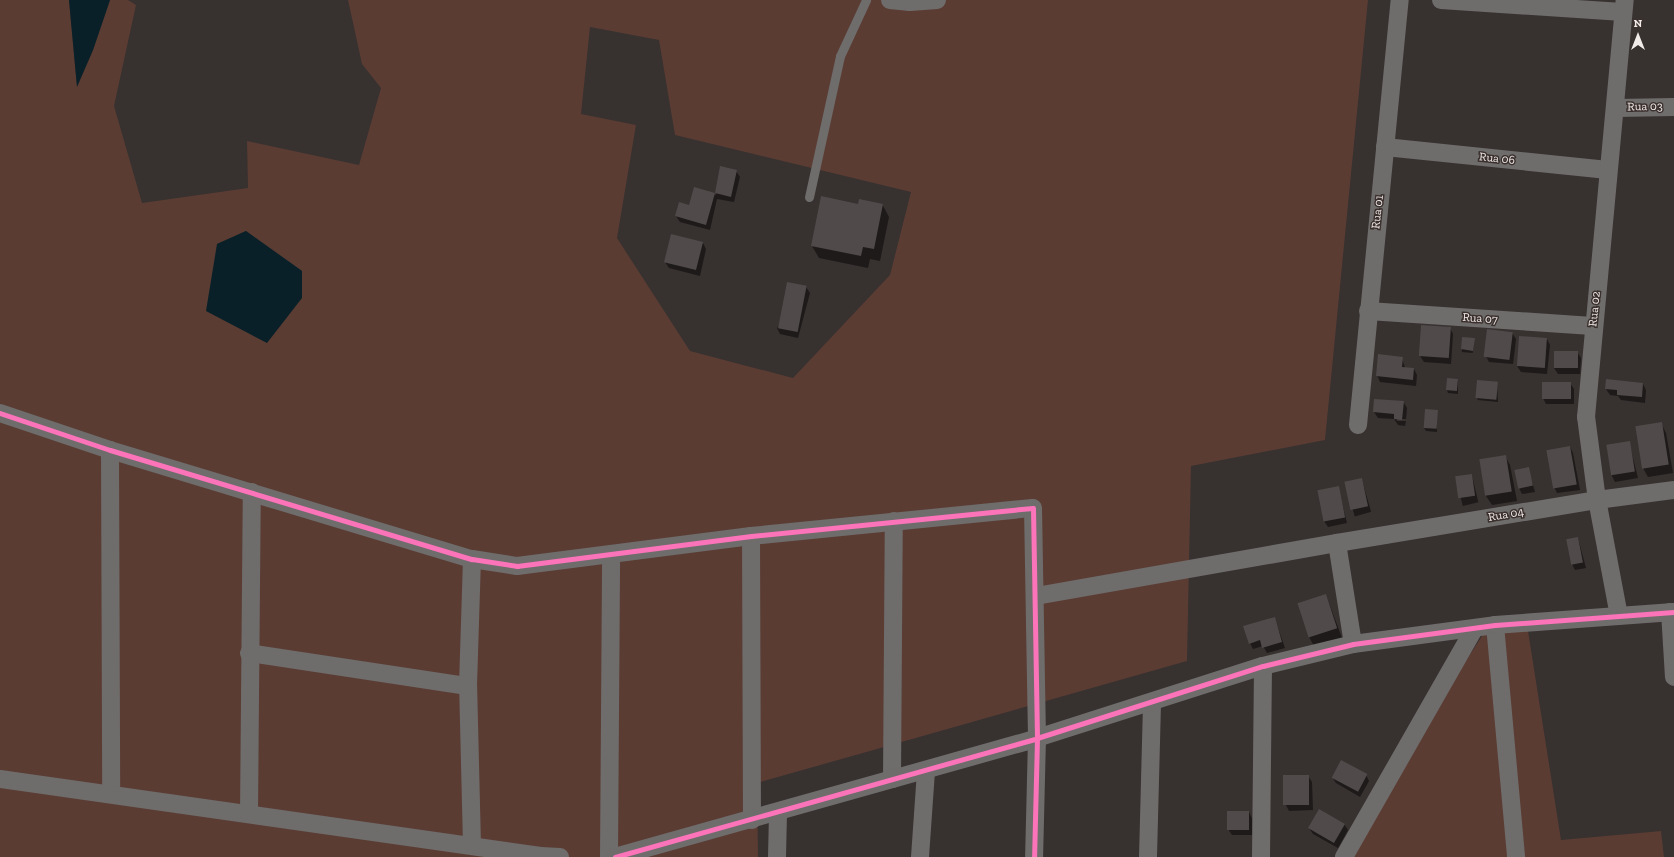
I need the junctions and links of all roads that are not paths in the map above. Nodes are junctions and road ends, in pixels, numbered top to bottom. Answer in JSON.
{"nodes":[{"id":1,"x":866,"y":0,"type":"edge"},
{"id":2,"x":890,"y":0,"type":"edge"},
{"id":3,"x":937,"y":0,"type":"edge"},
{"id":4,"x":1400,"y":0,"type":"edge"},
{"id":5,"x":1441,"y":0,"type":"edge"},
{"id":6,"x":1624,"y":6,"type":"edge"},
{"id":7,"x":1674,"y":107,"type":"edge"},
{"id":8,"x":1616,"y":108,"type":"junction"},
{"id":9,"x":1385,"y":147,"type":"junction"},
{"id":10,"x":1608,"y":170,"type":"junction"},
{"id":11,"x":809,"y":197,"type":"dead end"},
{"id":12,"x":1368,"y":311,"type":"junction"},
{"id":13,"x":1593,"y":326,"type":"junction"},
{"id":14,"x":0,"y":413,"type":"edge"},
{"id":15,"x":1358,"y":425,"type":"dead end"},
{"id":16,"x":110,"y":450,"type":"junction"},
{"id":17,"x":1674,"y":490,"type":"edge"},
{"id":18,"x":252,"y":492,"type":"junction"},
{"id":19,"x":1597,"y":500,"type":"junction"},
{"id":20,"x":894,"y":522,"type":"junction"},
{"id":21,"x":751,"y":536,"type":"junction"},
{"id":22,"x":1338,"y":543,"type":"junction"},
{"id":23,"x":611,"y":554,"type":"junction"},
{"id":24,"x":472,"y":559,"type":"junction"},
{"id":25,"x":1036,"y":596,"type":"junction"},
{"id":26,"x":1672,"y":612,"type":"edge"},
{"id":27,"x":1619,"y":616,"type":"junction"},
{"id":28,"x":1495,"y":625,"type":"junction"},
{"id":29,"x":1474,"y":629,"type":"junction"},
{"id":30,"x":1353,"y":644,"type":"junction"},
{"id":31,"x":249,"y":653,"type":"junction"},
{"id":32,"x":1263,"y":666,"type":"junction"},
{"id":33,"x":1674,"y":677,"type":"edge"},
{"id":34,"x":468,"y":686,"type":"junction"},
{"id":35,"x":1152,"y":702,"type":"junction"},
{"id":36,"x":1037,"y":738,"type":"junction"},
{"id":37,"x":926,"y":771,"type":"junction"},
{"id":38,"x":0,"y":779,"type":"edge"},
{"id":39,"x":892,"y":779,"type":"junction"},
{"id":40,"x":111,"y":794,"type":"junction"},
{"id":41,"x":778,"y":812,"type":"junction"},
{"id":42,"x":249,"y":814,"type":"junction"},
{"id":43,"x":752,"y":820,"type":"junction"},
{"id":44,"x":472,"y":845,"type":"junction"},
{"id":45,"x":1354,"y":849,"type":"edge"},
{"id":46,"x":560,"y":857,"type":"edge"},
{"id":47,"x":609,"y":857,"type":"edge"},
{"id":48,"x":615,"y":857,"type":"edge"},
{"id":49,"x":777,"y":857,"type":"edge"},
{"id":50,"x":920,"y":857,"type":"edge"},
{"id":51,"x":1034,"y":857,"type":"edge"},
{"id":52,"x":1148,"y":857,"type":"edge"},
{"id":53,"x":1261,"y":857,"type":"edge"},
{"id":54,"x":1344,"y":857,"type":"edge"},
{"id":55,"x":1516,"y":857,"type":"edge"}],
"edges":[{"from":1,"to":11,"type":"lane"},
{"from":2,"to":3,"type":"street"},
{"from":4,"to":9,"type":"street","name":"Rua 01"},
{"from":5,"to":6,"type":"street"},
{"from":6,"to":8,"type":"street","name":"Rua 02"},
{"from":7,"to":8,"type":"street","name":"Rua 03"},
{"from":8,"to":10,"type":"street","name":"Rua 02"},
{"from":9,"to":10,"type":"street","name":"Rua 06"},
{"from":9,"to":12,"type":"street","name":"Rua 01"},
{"from":10,"to":13,"type":"street","name":"Rua 02"},
{"from":12,"to":13,"type":"street","name":"Rua 07"},
{"from":12,"to":15,"type":"street","name":"Rua 01"},
{"from":13,"to":19,"type":"street","name":"Rua 02"},
{"from":14,"to":16,"type":"street"},
{"from":16,"to":18,"type":"street"},
{"from":16,"to":40,"type":"street"},
{"from":17,"to":19,"type":"street","name":"Rua 04"},
{"from":18,"to":24,"type":"street"},
{"from":18,"to":31,"type":"street"},
{"from":19,"to":22,"type":"street","name":"Rua 04"},
{"from":19,"to":27,"type":"street","name":"Rua 02"},
{"from":20,"to":21,"type":"street"},
{"from":20,"to":25,"type":"street"},
{"from":20,"to":39,"type":"street"},
{"from":21,"to":23,"type":"street"},
{"from":21,"to":43,"type":"street"},
{"from":22,"to":25,"type":"street","name":"Rua 04"},
{"from":22,"to":30,"type":"street"},
{"from":23,"to":24,"type":"street"},
{"from":23,"to":47,"type":"street"},
{"from":24,"to":34,"type":"street"},
{"from":25,"to":36,"type":"street"},
{"from":26,"to":27,"type":"street"},
{"from":26,"to":33,"type":"street"},
{"from":27,"to":28,"type":"street"},
{"from":28,"to":29,"type":"street"},
{"from":28,"to":55,"type":"street"},
{"from":29,"to":30,"type":"street"},
{"from":29,"to":45,"type":"street"},
{"from":30,"to":32,"type":"street"},
{"from":31,"to":34,"type":"street"},
{"from":31,"to":42,"type":"street"},
{"from":32,"to":35,"type":"street"},
{"from":32,"to":53,"type":"street"},
{"from":34,"to":44,"type":"street"},
{"from":35,"to":36,"type":"street"},
{"from":35,"to":52,"type":"street"},
{"from":36,"to":37,"type":"street"},
{"from":36,"to":51,"type":"street"},
{"from":37,"to":39,"type":"street"},
{"from":37,"to":50,"type":"street"},
{"from":38,"to":40,"type":"street"},
{"from":39,"to":41,"type":"street"},
{"from":40,"to":42,"type":"street"},
{"from":41,"to":43,"type":"street"},
{"from":41,"to":49,"type":"street"},
{"from":42,"to":44,"type":"street"},
{"from":43,"to":48,"type":"street"},
{"from":44,"to":46,"type":"street"},
{"from":45,"to":54,"type":"street"}]}
